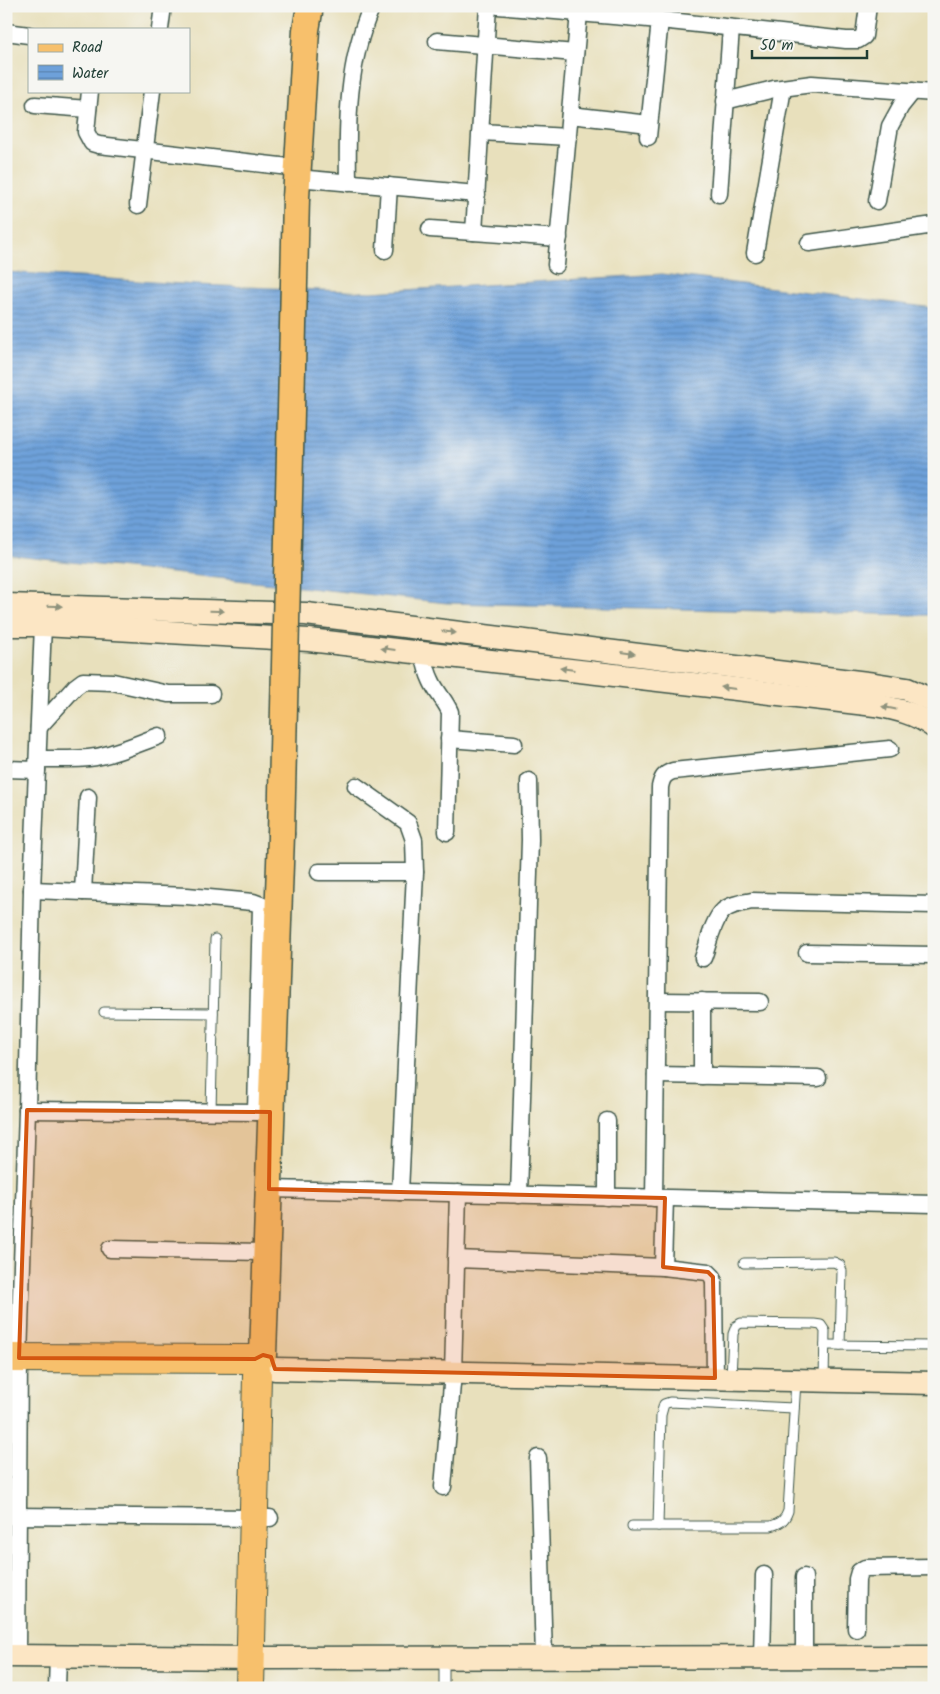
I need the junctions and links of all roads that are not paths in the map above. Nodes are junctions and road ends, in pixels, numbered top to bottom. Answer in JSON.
{"nodes":[{"id":1,"x":162,"y":6,"type":"edge"},
{"id":2,"x":310,"y":6,"type":"edge"},
{"id":3,"x":372,"y":6,"type":"edge"},
{"id":4,"x":488,"y":6,"type":"edge"},
{"id":5,"x":498,"y":6,"type":"edge"},
{"id":6,"x":868,"y":6,"type":"edge"},
{"id":7,"x":615,"y":11,"type":"edge"},
{"id":8,"x":579,"y":13,"type":"junction"},
{"id":9,"x":660,"y":20,"type":"junction"},
{"id":10,"x":160,"y":28,"type":"edge"},
{"id":11,"x":731,"y":28,"type":"junction"},
{"id":12,"x":6,"y":32,"type":"edge"},
{"id":13,"x":28,"y":35,"type":"edge"},
{"id":14,"x":437,"y":41,"type":"dead end"},
{"id":15,"x":486,"y":45,"type":"junction"},
{"id":16,"x":575,"y":53,"type":"junction"},
{"id":17,"x":783,"y":88,"type":"junction"},
{"id":18,"x":913,"y":91,"type":"junction"},
{"id":19,"x":90,"y":92,"type":"edge"},
{"id":20,"x":152,"y":92,"type":"edge"},
{"id":21,"x":934,"y":93,"type":"edge"},
{"id":22,"x":725,"y":101,"type":"junction"},
{"id":23,"x":36,"y":105,"type":"dead end"},
{"id":24,"x":88,"y":110,"type":"junction"},
{"id":25,"x":570,"y":115,"type":"junction"},
{"id":26,"x":480,"y":132,"type":"junction"},
{"id":27,"x":568,"y":137,"type":"junction"},
{"id":28,"x":144,"y":150,"type":"junction"},
{"id":29,"x":297,"y":181,"type":"junction"},
{"id":30,"x":348,"y":183,"type":"junction"},
{"id":31,"x":389,"y":186,"type":"junction"},
{"id":32,"x":477,"y":194,"type":"junction"},
{"id":33,"x":719,"y":194,"type":"dead end"},
{"id":34,"x":877,"y":200,"type":"dead end"},
{"id":35,"x":138,"y":205,"type":"dead end"},
{"id":36,"x":934,"y":225,"type":"edge"},
{"id":37,"x":430,"y":229,"type":"dead end"},
{"id":38,"x":474,"y":232,"type":"junction"},
{"id":39,"x":559,"y":238,"type":"junction"},
{"id":40,"x":809,"y":244,"type":"dead end"},
{"id":41,"x":385,"y":250,"type":"dead end"},
{"id":42,"x":755,"y":252,"type":"dead end"},
{"id":43,"x":556,"y":265,"type":"dead end"},
{"id":44,"x":6,"y":605,"type":"edge"},
{"id":45,"x":6,"y":625,"type":"edge"},
{"id":46,"x":43,"y":625,"type":"junction"},
{"id":47,"x":423,"y":653,"type":"junction"},
{"id":48,"x":211,"y":694,"type":"dead end"},
{"id":49,"x":934,"y":701,"type":"edge"},
{"id":50,"x":934,"y":726,"type":"edge"},
{"id":51,"x":39,"y":727,"type":"junction"},
{"id":52,"x":159,"y":736,"type":"dead end"},
{"id":53,"x":449,"y":739,"type":"junction"},
{"id":54,"x":514,"y":744,"type":"dead end"},
{"id":55,"x":890,"y":749,"type":"dead end"},
{"id":56,"x":37,"y":764,"type":"junction"},
{"id":57,"x":6,"y":769,"type":"edge"},
{"id":58,"x":529,"y":781,"type":"dead end"},
{"id":59,"x":356,"y":786,"type":"dead end"},
{"id":60,"x":88,"y":797,"type":"dead end"},
{"id":61,"x":448,"y":832,"type":"dead end"},
{"id":62,"x":319,"y":872,"type":"dead end"},
{"id":63,"x":415,"y":872,"type":"junction"},
{"id":64,"x":32,"y":890,"type":"junction"},
{"id":65,"x":83,"y":892,"type":"junction"},
{"id":66,"x":934,"y":905,"type":"edge"},
{"id":67,"x":216,"y":939,"type":"dead end"},
{"id":68,"x":807,"y":953,"type":"dead end"},
{"id":69,"x":934,"y":955,"type":"edge"},
{"id":70,"x":703,"y":958,"type":"dead end"},
{"id":71,"x":657,"y":1001,"type":"junction"},
{"id":72,"x":702,"y":1001,"type":"junction"},
{"id":73,"x":760,"y":1002,"type":"dead end"},
{"id":74,"x":104,"y":1012,"type":"dead end"},
{"id":75,"x":214,"y":1014,"type":"junction"},
{"id":76,"x":656,"y":1075,"type":"junction"},
{"id":77,"x":702,"y":1076,"type":"junction"},
{"id":78,"x":818,"y":1078,"type":"dead end"},
{"id":79,"x":27,"y":1110,"type":"junction"},
{"id":80,"x":211,"y":1111,"type":"junction"},
{"id":81,"x":263,"y":1112,"type":"junction"},
{"id":82,"x":607,"y":1121,"type":"dead end"},
{"id":83,"x":269,"y":1189,"type":"junction"},
{"id":84,"x":400,"y":1192,"type":"junction"},
{"id":85,"x":458,"y":1193,"type":"junction"},
{"id":86,"x":520,"y":1195,"type":"junction"},
{"id":87,"x":607,"y":1197,"type":"junction"},
{"id":88,"x":659,"y":1198,"type":"junction"},
{"id":89,"x":934,"y":1204,"type":"edge"},
{"id":90,"x":110,"y":1248,"type":"dead end"},
{"id":91,"x":266,"y":1252,"type":"junction"},
{"id":92,"x":456,"y":1259,"type":"junction"},
{"id":93,"x":744,"y":1263,"type":"dead end"},
{"id":94,"x":663,"y":1267,"type":"junction"},
{"id":95,"x":825,"y":1345,"type":"junction"},
{"id":96,"x":840,"y":1345,"type":"junction"},
{"id":97,"x":934,"y":1346,"type":"edge"},
{"id":98,"x":12,"y":1366,"type":"edge"},
{"id":99,"x":262,"y":1368,"type":"junction"},
{"id":100,"x":453,"y":1373,"type":"junction"},
{"id":101,"x":723,"y":1379,"type":"junction"},
{"id":102,"x":796,"y":1380,"type":"junction"},
{"id":103,"x":824,"y":1380,"type":"junction"},
{"id":104,"x":934,"y":1383,"type":"edge"},
{"id":105,"x":794,"y":1408,"type":"junction"},
{"id":106,"x":538,"y":1458,"type":"dead end"},
{"id":107,"x":443,"y":1487,"type":"dead end"},
{"id":108,"x":12,"y":1516,"type":"edge"},
{"id":109,"x":262,"y":1518,"type":"junction"},
{"id":110,"x":632,"y":1526,"type":"dead end"},
{"id":111,"x":658,"y":1526,"type":"junction"},
{"id":112,"x":934,"y":1567,"type":"edge"},
{"id":113,"x":764,"y":1575,"type":"dead end"},
{"id":114,"x":804,"y":1576,"type":"dead end"},
{"id":115,"x":856,"y":1629,"type":"dead end"},
{"id":116,"x":12,"y":1656,"type":"edge"},
{"id":117,"x":58,"y":1656,"type":"junction"},
{"id":118,"x":444,"y":1657,"type":"junction"},
{"id":119,"x":544,"y":1657,"type":"junction"},
{"id":120,"x":762,"y":1657,"type":"junction"},
{"id":121,"x":804,"y":1657,"type":"junction"},
{"id":122,"x":934,"y":1657,"type":"edge"},
{"id":123,"x":258,"y":1658,"type":"junction"},
{"id":124,"x":57,"y":1688,"type":"edge"},
{"id":125,"x":250,"y":1688,"type":"edge"},
{"id":126,"x":264,"y":1688,"type":"edge"},
{"id":127,"x":444,"y":1688,"type":"edge"}],
"edges":[{"from":1,"to":10,"type":"street"},
{"from":2,"to":29,"type":"main road"},
{"from":3,"to":30,"type":"street"},
{"from":4,"to":15,"type":"street"},
{"from":5,"to":8,"type":"street"},
{"from":6,"to":11,"type":"street"},
{"from":7,"to":8,"type":"street"},
{"from":7,"to":9,"type":"street"},
{"from":8,"to":16,"type":"street"},
{"from":9,"to":11,"type":"street"},
{"from":9,"to":25,"type":"street"},
{"from":11,"to":22,"type":"street"},
{"from":12,"to":13,"type":"street"},
{"from":14,"to":15,"type":"street"},
{"from":15,"to":16,"type":"street"},
{"from":15,"to":26,"type":"street"},
{"from":16,"to":25,"type":"street"},
{"from":17,"to":18,"type":"street"},
{"from":17,"to":22,"type":"street"},
{"from":17,"to":42,"type":"street"},
{"from":18,"to":21,"type":"street"},
{"from":18,"to":34,"type":"street"},
{"from":19,"to":24,"type":"street"},
{"from":20,"to":28,"type":"street"},
{"from":22,"to":33,"type":"street"},
{"from":23,"to":24,"type":"street"},
{"from":24,"to":28,"type":"street"},
{"from":25,"to":27,"type":"street"},
{"from":26,"to":27,"type":"street"},
{"from":26,"to":32,"type":"street"},
{"from":27,"to":39,"type":"street"},
{"from":28,"to":29,"type":"street"},
{"from":28,"to":35,"type":"street"},
{"from":29,"to":30,"type":"street"},
{"from":29,"to":81,"type":"main road","bridge":true},
{"from":30,"to":31,"type":"street"},
{"from":31,"to":32,"type":"street"},
{"from":31,"to":41,"type":"street"},
{"from":32,"to":38,"type":"street"},
{"from":36,"to":40,"type":"street"},
{"from":37,"to":38,"type":"street"},
{"from":38,"to":39,"type":"street"},
{"from":39,"to":43,"type":"street"},
{"from":44,"to":49,"type":"street","one_way":true},
{"from":45,"to":46,"type":"street"},
{"from":47,"to":46,"type":"street","one_way":true},
{"from":46,"to":51,"type":"street"},
{"from":50,"to":47,"type":"street","one_way":true},
{"from":47,"to":53,"type":"street"},
{"from":48,"to":51,"type":"street"},
{"from":51,"to":56,"type":"street"},
{"from":52,"to":56,"type":"street"},
{"from":53,"to":54,"type":"street"},
{"from":53,"to":61,"type":"street"},
{"from":55,"to":71,"type":"street"},
{"from":56,"to":57,"type":"street"},
{"from":56,"to":64,"type":"street"},
{"from":58,"to":86,"type":"street"},
{"from":59,"to":63,"type":"street"},
{"from":60,"to":65,"type":"street"},
{"from":62,"to":63,"type":"street"},
{"from":63,"to":84,"type":"street"},
{"from":64,"to":65,"type":"street"},
{"from":64,"to":79,"type":"street"},
{"from":65,"to":81,"type":"street"},
{"from":66,"to":70,"type":"street"},
{"from":67,"to":75,"type":"lane"},
{"from":68,"to":69,"type":"street"},
{"from":71,"to":72,"type":"street"},
{"from":71,"to":76,"type":"street"},
{"from":72,"to":73,"type":"street"},
{"from":72,"to":77,"type":"street"},
{"from":74,"to":75,"type":"lane"},
{"from":75,"to":80,"type":"lane"},
{"from":76,"to":77,"type":"street"},
{"from":76,"to":88,"type":"street"},
{"from":77,"to":78,"type":"street"},
{"from":79,"to":80,"type":"street"},
{"from":79,"to":98,"type":"street"},
{"from":80,"to":81,"type":"street"},
{"from":81,"to":83,"type":"main road"},
{"from":82,"to":87,"type":"street"},
{"from":83,"to":84,"type":"street"},
{"from":83,"to":91,"type":"main road"},
{"from":84,"to":85,"type":"street"},
{"from":85,"to":86,"type":"street"},
{"from":85,"to":92,"type":"street"},
{"from":86,"to":87,"type":"street"},
{"from":87,"to":88,"type":"street"},
{"from":88,"to":89,"type":"street"},
{"from":88,"to":94,"type":"street"},
{"from":90,"to":91,"type":"street"},
{"from":91,"to":99,"type":"main road"},
{"from":92,"to":94,"type":"street"},
{"from":92,"to":100,"type":"street"},
{"from":93,"to":96,"type":"lane"},
{"from":94,"to":101,"type":"street"},
{"from":95,"to":96,"type":"lane"},
{"from":95,"to":101,"type":"lane"},
{"from":95,"to":103,"type":"lane"},
{"from":96,"to":97,"type":"lane"},
{"from":98,"to":99,"type":"highway"},
{"from":98,"to":108,"type":"street"},
{"from":99,"to":100,"type":"street"},
{"from":99,"to":109,"type":"highway"},
{"from":100,"to":101,"type":"street"},
{"from":100,"to":107,"type":"street"},
{"from":101,"to":102,"type":"street"},
{"from":102,"to":103,"type":"street"},
{"from":102,"to":105,"type":"lane"},
{"from":103,"to":104,"type":"street"},
{"from":105,"to":111,"type":"lane"},
{"from":105,"to":111,"type":"lane"},
{"from":106,"to":119,"type":"street"},
{"from":108,"to":109,"type":"street"},
{"from":108,"to":116,"type":"street"},
{"from":109,"to":123,"type":"highway"},
{"from":110,"to":111,"type":"lane"},
{"from":112,"to":115,"type":"street"},
{"from":113,"to":120,"type":"street"},
{"from":114,"to":121,"type":"street"},
{"from":116,"to":117,"type":"street"},
{"from":117,"to":123,"type":"street"},
{"from":117,"to":124,"type":"street"},
{"from":118,"to":119,"type":"street"},
{"from":118,"to":123,"type":"street"},
{"from":118,"to":127,"type":"lane"},
{"from":119,"to":120,"type":"street"},
{"from":120,"to":121,"type":"street"},
{"from":121,"to":122,"type":"street"},
{"from":123,"to":125,"type":"highway"},
{"from":123,"to":126,"type":"highway"}]}
